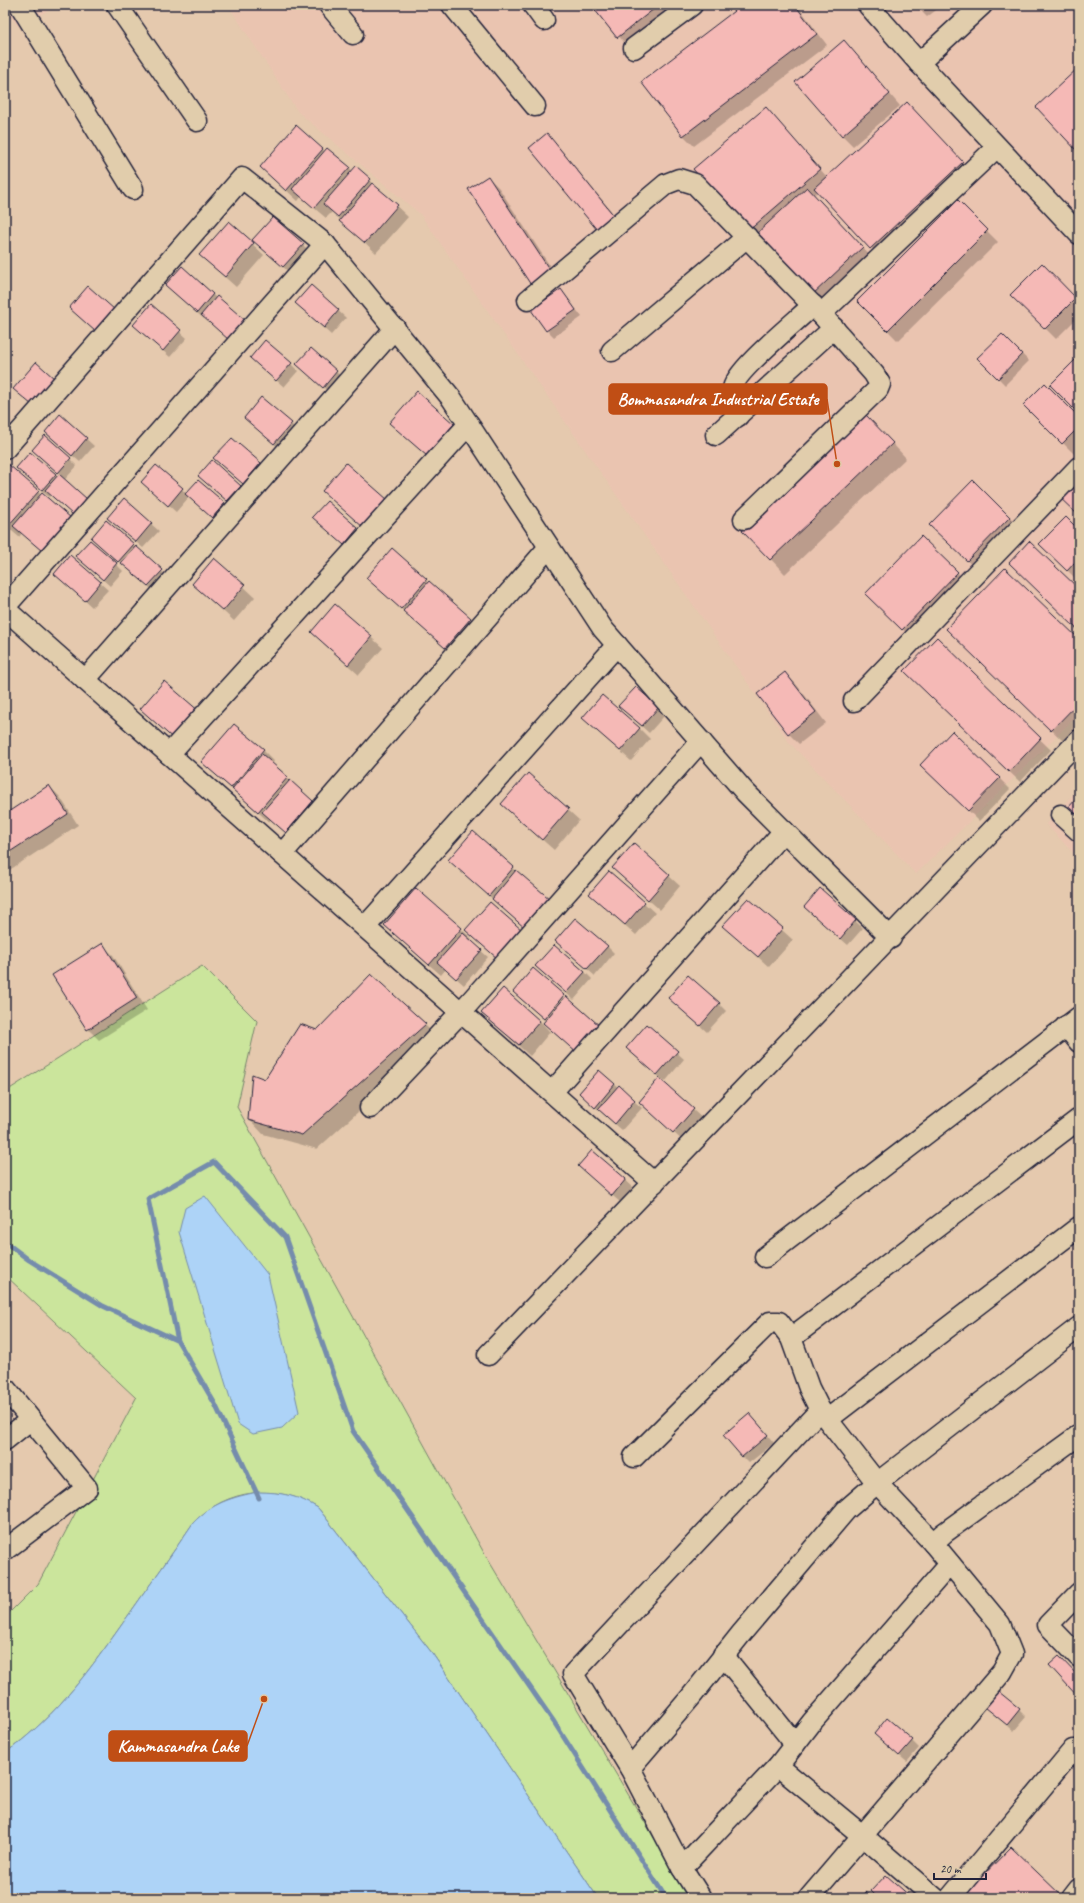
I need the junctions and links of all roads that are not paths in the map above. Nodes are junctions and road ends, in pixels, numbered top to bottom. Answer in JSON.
{"nodes":[{"id":1,"x":20,"y":5,"type":"edge"},
{"id":2,"x":117,"y":5,"type":"edge"},
{"id":3,"x":329,"y":5,"type":"edge"},
{"id":4,"x":452,"y":5,"type":"edge"},
{"id":5,"x":692,"y":5,"type":"edge"},
{"id":6,"x":868,"y":5,"type":"edge"},
{"id":7,"x":982,"y":5,"type":"edge"},
{"id":8,"x":353,"y":34,"type":"dead end"},
{"id":9,"x":634,"y":48,"type":"dead end"},
{"id":10,"x":919,"y":63,"type":"junction"},
{"id":11,"x":535,"y":106,"type":"dead end"},
{"id":12,"x":197,"y":121,"type":"dead end"},
{"id":13,"x":997,"y":147,"type":"junction"},
{"id":14,"x":133,"y":189,"type":"dead end"},
{"id":15,"x":1079,"y":234,"type":"edge"},
{"id":16,"x":747,"y":237,"type":"junction"},
{"id":17,"x":325,"y":244,"type":"junction"},
{"id":18,"x":528,"y":300,"type":"dead end"},
{"id":19,"x":823,"y":316,"type":"junction"},
{"id":20,"x":394,"y":328,"type":"junction"},
{"id":21,"x":612,"y":352,"type":"dead end"},
{"id":22,"x":738,"y":416,"type":"junction"},
{"id":23,"x":469,"y":424,"type":"junction"},
{"id":24,"x":716,"y":436,"type":"dead end"},
{"id":25,"x":5,"y":449,"type":"edge"},
{"id":26,"x":1079,"y":467,"type":"edge"},
{"id":27,"x":744,"y":519,"type":"dead end"},
{"id":28,"x":549,"y":547,"type":"junction"},
{"id":29,"x":5,"y":608,"type":"edge"},
{"id":30,"x":617,"y":645,"type":"junction"},
{"id":31,"x":85,"y":680,"type":"junction"},
{"id":32,"x":854,"y":701,"type":"dead end"},
{"id":33,"x":1079,"y":740,"type":"edge"},
{"id":34,"x":701,"y":741,"type":"junction"},
{"id":35,"x":169,"y":754,"type":"junction"},
{"id":36,"x":1061,"y":814,"type":"dead end"},
{"id":37,"x":1079,"y":831,"type":"edge"},
{"id":38,"x":784,"y":832,"type":"junction"},
{"id":39,"x":282,"y":854,"type":"junction"},
{"id":40,"x":365,"y":927,"type":"junction"},
{"id":41,"x":891,"y":938,"type":"junction"},
{"id":42,"x":461,"y":1012,"type":"junction"},
{"id":43,"x":1073,"y":1022,"type":"edge"},
{"id":44,"x":1079,"y":1042,"type":"edge"},
{"id":45,"x":552,"y":1092,"type":"junction"},
{"id":46,"x":370,"y":1108,"type":"dead end"},
{"id":47,"x":1079,"y":1119,"type":"edge"},
{"id":48,"x":654,"y":1183,"type":"junction"},
{"id":49,"x":1079,"y":1227,"type":"edge"},
{"id":50,"x":765,"y":1256,"type":"dead end"},
{"id":51,"x":1079,"y":1327,"type":"edge"},
{"id":52,"x":791,"y":1338,"type":"junction"},
{"id":53,"x":488,"y":1355,"type":"dead end"},
{"id":54,"x":5,"y":1388,"type":"edge"},
{"id":55,"x":824,"y":1414,"type":"junction"},
{"id":56,"x":30,"y":1420,"type":"junction"},
{"id":57,"x":1079,"y":1435,"type":"edge"},
{"id":58,"x":5,"y":1440,"type":"edge"},
{"id":59,"x":634,"y":1457,"type":"dead end"},
{"id":60,"x":877,"y":1483,"type":"junction"},
{"id":61,"x":933,"y":1543,"type":"junction"},
{"id":62,"x":5,"y":1550,"type":"edge"},
{"id":63,"x":950,"y":1564,"type":"junction"},
{"id":64,"x":1079,"y":1592,"type":"edge"},
{"id":65,"x":723,"y":1655,"type":"junction"},
{"id":66,"x":1079,"y":1657,"type":"edge"},
{"id":67,"x":795,"y":1744,"type":"junction"},
{"id":68,"x":1079,"y":1750,"type":"edge"},
{"id":69,"x":778,"y":1766,"type":"junction"},
{"id":70,"x":630,"y":1768,"type":"junction"},
{"id":71,"x":863,"y":1836,"type":"junction"},
{"id":72,"x":682,"y":1868,"type":"junction"},
{"id":73,"x":1079,"y":1889,"type":"edge"},
{"id":74,"x":701,"y":1898,"type":"edge"},
{"id":75,"x":809,"y":1898,"type":"edge"},
{"id":76,"x":935,"y":1898,"type":"edge"},
{"id":77,"x":950,"y":1898,"type":"edge"},
{"id":78,"x":1072,"y":1898,"type":"edge"}],
"edges":[{"from":1,"to":14,"type":"street"},
{"from":2,"to":12,"type":"street"},
{"from":3,"to":8,"type":"street"},
{"from":4,"to":11,"type":"street"},
{"from":5,"to":9,"type":"street"},
{"from":6,"to":10,"type":"street"},
{"from":7,"to":10,"type":"street"},
{"from":10,"to":13,"type":"street"},
{"from":13,"to":15,"type":"street"},
{"from":13,"to":19,"type":"street"},
{"from":16,"to":18,"type":"street"},
{"from":16,"to":19,"type":"street"},
{"from":16,"to":21,"type":"street"},
{"from":17,"to":20,"type":"street"},
{"from":17,"to":25,"type":"street"},
{"from":17,"to":29,"type":"street"},
{"from":19,"to":22,"type":"street"},
{"from":19,"to":22,"type":"street"},
{"from":19,"to":27,"type":"street"},
{"from":20,"to":23,"type":"street"},
{"from":20,"to":31,"type":"street"},
{"from":22,"to":24,"type":"street"},
{"from":23,"to":28,"type":"street"},
{"from":23,"to":35,"type":"street"},
{"from":26,"to":32,"type":"street"},
{"from":28,"to":30,"type":"street"},
{"from":28,"to":39,"type":"street"},
{"from":29,"to":31,"type":"street"},
{"from":30,"to":34,"type":"street"},
{"from":30,"to":40,"type":"street"},
{"from":31,"to":35,"type":"street"},
{"from":33,"to":41,"type":"street"},
{"from":34,"to":38,"type":"street"},
{"from":34,"to":42,"type":"street"},
{"from":35,"to":39,"type":"street"},
{"from":36,"to":37,"type":"street"},
{"from":38,"to":41,"type":"street"},
{"from":38,"to":45,"type":"street"},
{"from":39,"to":40,"type":"street"},
{"from":40,"to":42,"type":"street"},
{"from":41,"to":48,"type":"street"},
{"from":42,"to":45,"type":"street"},
{"from":42,"to":46,"type":"street"},
{"from":43,"to":44,"type":"street"},
{"from":43,"to":50,"type":"street"},
{"from":45,"to":48,"type":"street"},
{"from":47,"to":52,"type":"street"},
{"from":48,"to":53,"type":"street"},
{"from":49,"to":55,"type":"street"},
{"from":51,"to":60,"type":"street"},
{"from":52,"to":55,"type":"street"},
{"from":52,"to":59,"type":"street"},
{"from":54,"to":56,"type":"street"},
{"from":55,"to":60,"type":"street"},
{"from":55,"to":70,"type":"street"},
{"from":56,"to":58,"type":"street"},
{"from":56,"to":62,"type":"street"},
{"from":57,"to":61,"type":"street"},
{"from":60,"to":61,"type":"street"},
{"from":60,"to":65,"type":"street"},
{"from":61,"to":63,"type":"street"},
{"from":63,"to":67,"type":"street"},
{"from":63,"to":71,"type":"street"},
{"from":64,"to":66,"type":"street"},
{"from":65,"to":67,"type":"street"},
{"from":65,"to":70,"type":"street"},
{"from":67,"to":69,"type":"street"},
{"from":68,"to":77,"type":"street"},
{"from":69,"to":71,"type":"street"},
{"from":69,"to":72,"type":"street"},
{"from":70,"to":72,"type":"street"},
{"from":71,"to":75,"type":"street"},
{"from":71,"to":76,"type":"street"},
{"from":72,"to":74,"type":"street"},
{"from":73,"to":78,"type":"street"}]}
